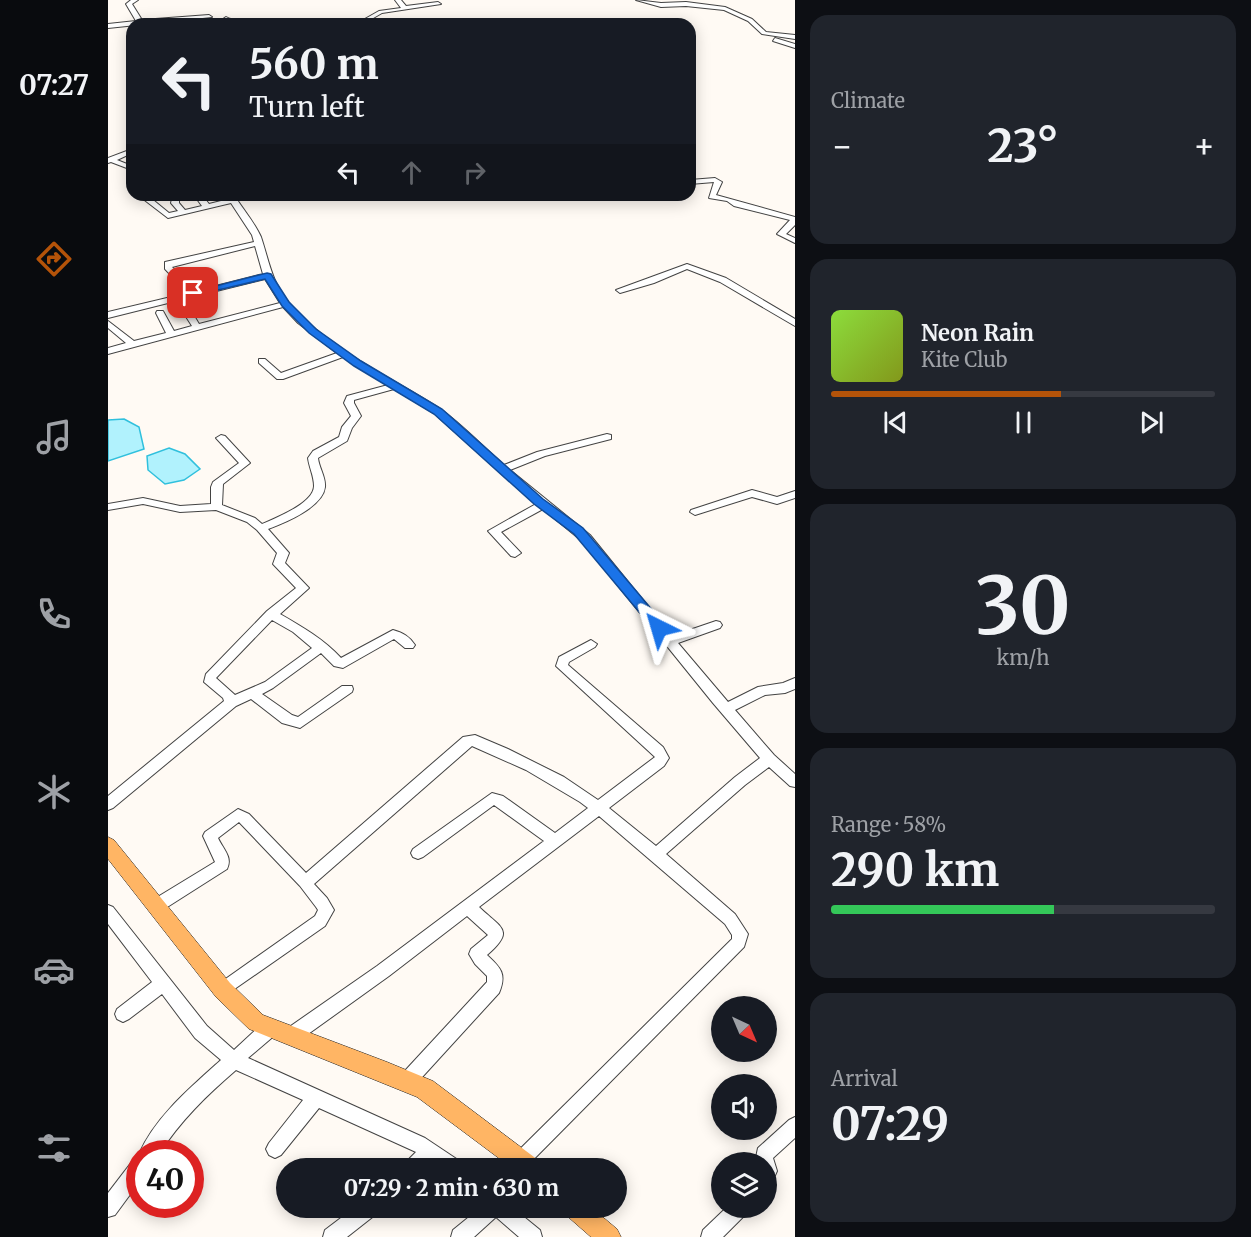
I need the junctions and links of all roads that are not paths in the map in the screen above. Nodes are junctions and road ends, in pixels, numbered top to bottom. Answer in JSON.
{"nodes":[{"id":1,"x":135,"y":0,"type":"edge"},
{"id":2,"x":399,"y":0,"type":"edge"},
{"id":3,"x":642,"y":1,"type":"edge"},
{"id":4,"x":438,"y":4,"type":"dead end"},
{"id":5,"x":406,"y":8,"type":"junction"},
{"id":6,"x":732,"y":11,"type":"junction"},
{"id":7,"x":659,"y":13,"type":"dead end"},
{"id":8,"x":704,"y":15,"type":"dead end"},
{"id":9,"x":209,"y":17,"type":"dead end"},
{"id":10,"x":138,"y":18,"type":"edge"},
{"id":11,"x":197,"y":18,"type":"edge"},
{"id":12,"x":370,"y":18,"type":"edge"},
{"id":13,"x":126,"y":24,"type":"edge"},
{"id":14,"x":108,"y":26,"type":"edge"},
{"id":15,"x":764,"y":33,"type":"junction"},
{"id":16,"x":795,"y":37,"type":"edge"},
{"id":17,"x":795,"y":46,"type":"edge"},
{"id":18,"x":126,"y":154,"type":"edge"},
{"id":19,"x":110,"y":161,"type":"edge"},
{"id":20,"x":126,"y":166,"type":"edge"},
{"id":21,"x":696,"y":182,"type":"edge"},
{"id":22,"x":149,"y":201,"type":"edge"},
{"id":23,"x":175,"y":201,"type":"edge"},
{"id":24,"x":203,"y":201,"type":"edge"},
{"id":25,"x":223,"y":201,"type":"edge"},
{"id":26,"x":234,"y":201,"type":"edge"},
{"id":27,"x":205,"y":207,"type":"junction"},
{"id":28,"x":184,"y":213,"type":"junction"},
{"id":29,"x":795,"y":241,"type":"edge"},
{"id":30,"x":258,"y":243,"type":"junction"},
{"id":31,"x":267,"y":276,"type":"junction"},
{"id":32,"x":620,"y":290,"type":"dead end"},
{"id":33,"x":193,"y":293,"type":"junction"},
{"id":34,"x":178,"y":297,"type":"junction"},
{"id":35,"x":285,"y":304,"type":"junction"},
{"id":36,"x":160,"y":313,"type":"dead end"},
{"id":37,"x":108,"y":315,"type":"edge"},
{"id":38,"x":795,"y":323,"type":"edge"},
{"id":39,"x":108,"y":324,"type":"edge"},
{"id":40,"x":197,"y":327,"type":"junction"},
{"id":41,"x":171,"y":333,"type":"junction"},
{"id":42,"x":132,"y":344,"type":"junction"},
{"id":43,"x":108,"y":351,"type":"edge"},
{"id":44,"x":343,"y":354,"type":"junction"},
{"id":45,"x":262,"y":360,"type":"dead end"},
{"id":46,"x":395,"y":386,"type":"junction"},
{"id":47,"x":607,"y":437,"type":"dead end"},
{"id":48,"x":221,"y":438,"type":"dead end"},
{"id":49,"x":504,"y":469,"type":"junction"},
{"id":50,"x":795,"y":494,"type":"edge"},
{"id":51,"x":543,"y":505,"type":"junction"},
{"id":52,"x":108,"y":507,"type":"edge"},
{"id":53,"x":218,"y":507,"type":"junction"},
{"id":54,"x":695,"y":512,"type":"dead end"},
{"id":55,"x":261,"y":528,"type":"junction"},
{"id":56,"x":515,"y":553,"type":"dead end"},
{"id":57,"x":271,"y":614,"type":"junction"},
{"id":58,"x":716,"y":625,"type":"dead end"},
{"id":59,"x":670,"y":641,"type":"junction"},
{"id":60,"x":591,"y":644,"type":"dead end"},
{"id":61,"x":409,"y":645,"type":"dead end"},
{"id":62,"x":320,"y":648,"type":"junction"},
{"id":63,"x":795,"y":682,"type":"edge"},
{"id":64,"x":347,"y":689,"type":"dead end"},
{"id":65,"x":252,"y":693,"type":"junction"},
{"id":66,"x":231,"y":703,"type":"junction"},
{"id":67,"x":726,"y":709,"type":"junction"},
{"id":68,"x":769,"y":759,"type":"junction"},
{"id":69,"x":795,"y":782,"type":"edge"},
{"id":70,"x":108,"y":804,"type":"edge"},
{"id":71,"x":599,"y":808,"type":"junction"},
{"id":72,"x":554,"y":840,"type":"junction"},
{"id":73,"x":108,"y":845,"type":"edge"},
{"id":74,"x":418,"y":853,"type":"dead end"},
{"id":75,"x":655,"y":855,"type":"junction"},
{"id":76,"x":306,"y":882,"type":"junction"},
{"id":77,"x":156,"y":906,"type":"junction"},
{"id":78,"x":468,"y":907,"type":"junction"},
{"id":79,"x":111,"y":921,"type":"edge"},
{"id":80,"x":162,"y":984,"type":"junction"},
{"id":81,"x":223,"y":990,"type":"junction"},
{"id":82,"x":123,"y":1014,"type":"dead end"},
{"id":83,"x":269,"y":1029,"type":"junction"},
{"id":84,"x":291,"y":1036,"type":"junction"},
{"id":85,"x":241,"y":1054,"type":"junction"},
{"id":86,"x":408,"y":1080,"type":"junction"},
{"id":87,"x":316,"y":1098,"type":"junction"},
{"id":88,"x":795,"y":1126,"type":"edge"},
{"id":89,"x":157,"y":1140,"type":"edge"},
{"id":90,"x":275,"y":1149,"type":"dead end"},
{"id":91,"x":431,"y":1151,"type":"junction"},
{"id":92,"x":767,"y":1152,"type":"edge"},
{"id":93,"x":423,"y":1158,"type":"edge"},
{"id":94,"x":441,"y":1158,"type":"edge"},
{"id":95,"x":517,"y":1158,"type":"edge"},
{"id":96,"x":531,"y":1158,"type":"edge"},
{"id":97,"x":126,"y":1184,"type":"edge"},
{"id":98,"x":108,"y":1208,"type":"edge"},
{"id":99,"x":356,"y":1218,"type":"edge"},
{"id":100,"x":482,"y":1218,"type":"edge"},
{"id":101,"x":511,"y":1218,"type":"edge"},
{"id":102,"x":587,"y":1218,"type":"edge"},
{"id":103,"x":728,"y":1218,"type":"edge"},
{"id":104,"x":531,"y":1236,"type":"edge"},
{"id":105,"x":332,"y":1237,"type":"edge"},
{"id":106,"x":460,"y":1237,"type":"edge"},
{"id":107,"x":609,"y":1237,"type":"edge"},
{"id":108,"x":710,"y":1237,"type":"edge"}],
"edges":[{"from":1,"to":10,"type":"street"},
{"from":2,"to":5,"type":"street"},
{"from":3,"to":6,"type":"street"},
{"from":3,"to":7,"type":"street"},
{"from":4,"to":5,"type":"street"},
{"from":5,"to":12,"type":"street"},
{"from":6,"to":8,"type":"street"},
{"from":6,"to":15,"type":"street"},
{"from":9,"to":11,"type":"street"},
{"from":13,"to":14,"type":"street"},
{"from":15,"to":16,"type":"street"},
{"from":15,"to":17,"type":"street"},
{"from":18,"to":19,"type":"street"},
{"from":19,"to":20,"type":"street"},
{"from":21,"to":29,"type":"street"},
{"from":22,"to":28,"type":"street"},
{"from":23,"to":28,"type":"street"},
{"from":24,"to":27,"type":"street"},
{"from":25,"to":27,"type":"street"},
{"from":26,"to":30,"type":"street"},
{"from":27,"to":28,"type":"street"},
{"from":30,"to":31,"type":"street"},
{"from":30,"to":33,"type":"street"},
{"from":31,"to":33,"type":"street"},
{"from":31,"to":35,"type":"street"},
{"from":32,"to":38,"type":"street"},
{"from":33,"to":34,"type":"street"},
{"from":34,"to":37,"type":"street"},
{"from":34,"to":40,"type":"street"},
{"from":35,"to":40,"type":"street"},
{"from":35,"to":44,"type":"street"},
{"from":36,"to":41,"type":"street"},
{"from":39,"to":42,"type":"street"},
{"from":40,"to":41,"type":"street"},
{"from":41,"to":42,"type":"street"},
{"from":42,"to":43,"type":"street"},
{"from":44,"to":45,"type":"street"},
{"from":44,"to":46,"type":"street"},
{"from":46,"to":49,"type":"street"},
{"from":46,"to":55,"type":"street"},
{"from":47,"to":49,"type":"street"},
{"from":48,"to":53,"type":"street"},
{"from":49,"to":51,"type":"street"},
{"from":50,"to":54,"type":"street"},
{"from":51,"to":56,"type":"street"},
{"from":51,"to":59,"type":"street"},
{"from":52,"to":53,"type":"street"},
{"from":53,"to":55,"type":"street"},
{"from":55,"to":57,"type":"street"},
{"from":57,"to":62,"type":"street"},
{"from":57,"to":66,"type":"street"},
{"from":58,"to":59,"type":"street"},
{"from":59,"to":67,"type":"street"},
{"from":60,"to":71,"type":"street"},
{"from":61,"to":62,"type":"street"},
{"from":62,"to":65,"type":"street"},
{"from":63,"to":67,"type":"street"},
{"from":64,"to":65,"type":"street"},
{"from":65,"to":66,"type":"street"},
{"from":66,"to":70,"type":"street"},
{"from":67,"to":68,"type":"street"},
{"from":68,"to":69,"type":"street"},
{"from":68,"to":75,"type":"street"},
{"from":71,"to":72,"type":"street"},
{"from":71,"to":75,"type":"street"},
{"from":71,"to":76,"type":"street"},
{"from":72,"to":74,"type":"street"},
{"from":72,"to":78,"type":"street"},
{"from":73,"to":77,"type":"main road"},
{"from":75,"to":96,"type":"street"},
{"from":76,"to":77,"type":"street"},
{"from":76,"to":81,"type":"street"},
{"from":77,"to":81,"type":"main road"},
{"from":78,"to":84,"type":"street"},
{"from":78,"to":86,"type":"street"},
{"from":79,"to":80,"type":"street"},
{"from":80,"to":82,"type":"street"},
{"from":80,"to":85,"type":"street"},
{"from":81,"to":83,"type":"main road"},
{"from":83,"to":84,"type":"main road"},
{"from":83,"to":85,"type":"street"},
{"from":84,"to":86,"type":"main road"},
{"from":85,"to":87,"type":"street"},
{"from":85,"to":89,"type":"street"},
{"from":86,"to":95,"type":"main road"},
{"from":87,"to":90,"type":"street"},
{"from":87,"to":91,"type":"street"},
{"from":88,"to":92,"type":"street"},
{"from":91,"to":93,"type":"street"},
{"from":91,"to":94,"type":"street"},
{"from":97,"to":98,"type":"street"},
{"from":99,"to":105,"type":"street"},
{"from":100,"to":106,"type":"street"},
{"from":101,"to":104,"type":"street"},
{"from":102,"to":107,"type":"main road"},
{"from":103,"to":108,"type":"street"}]}
